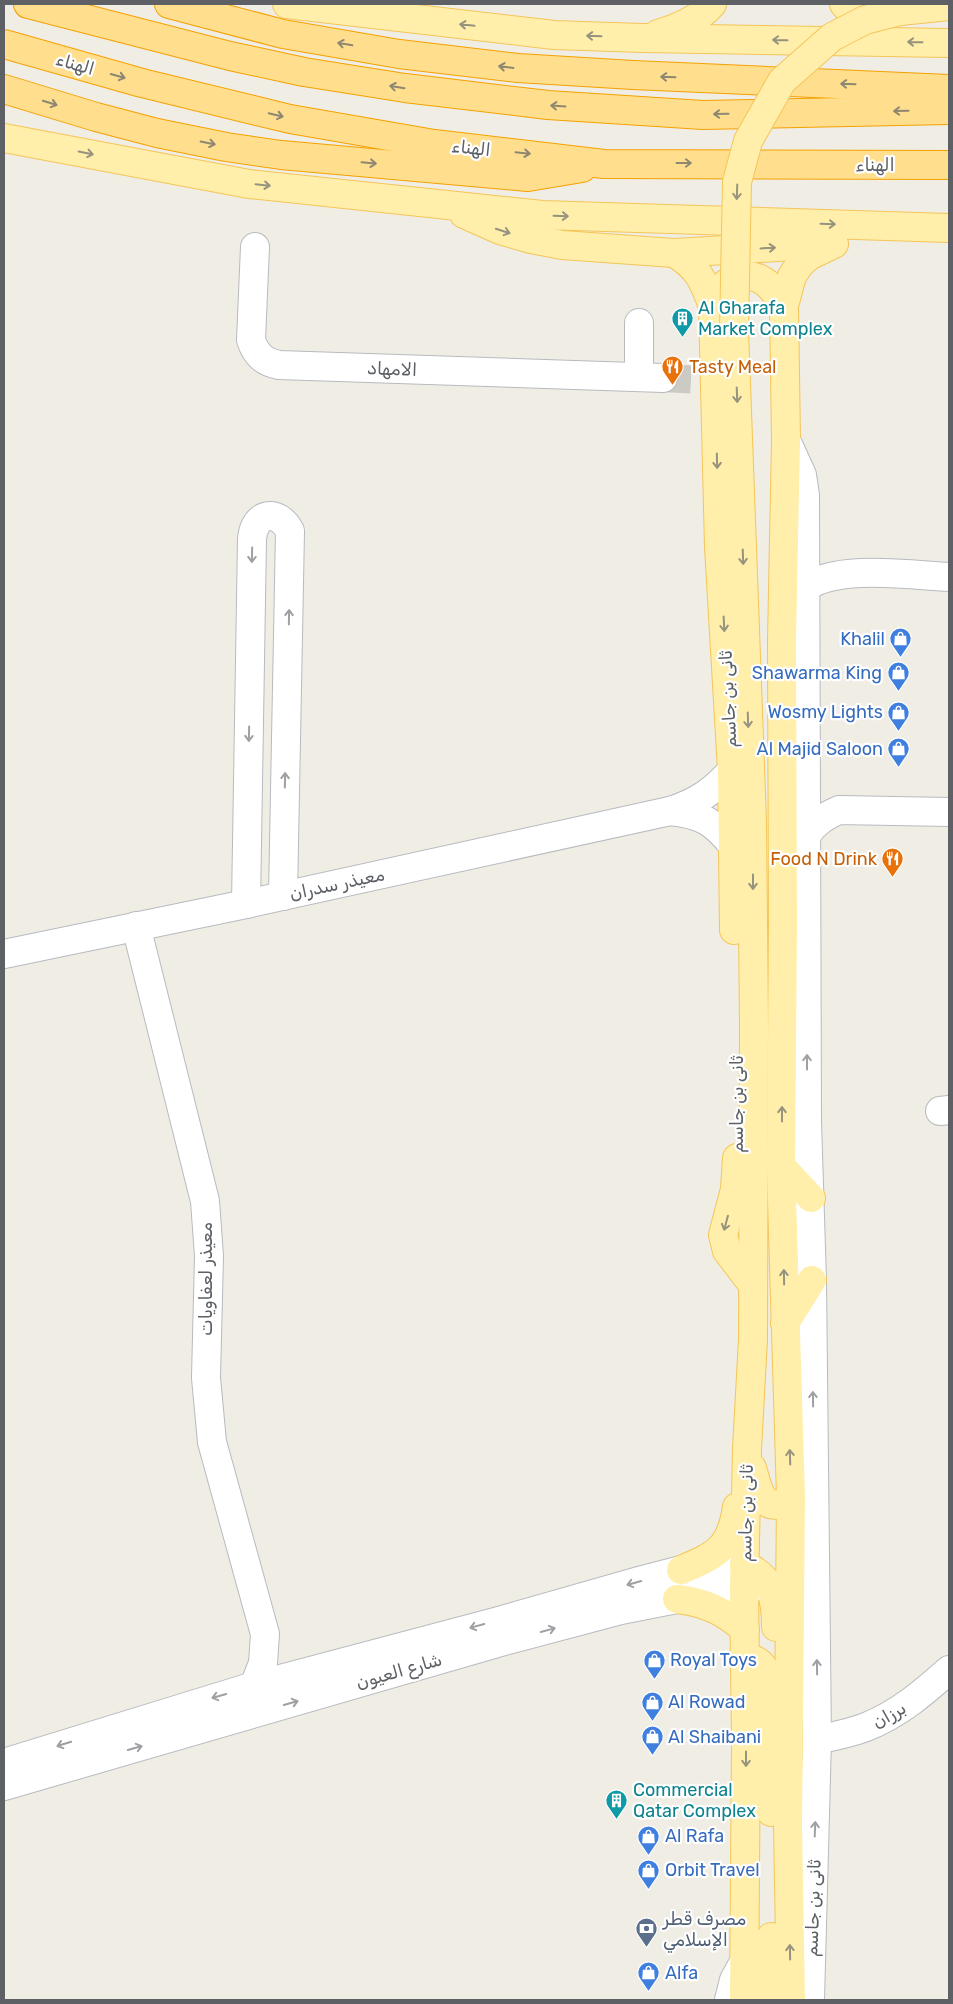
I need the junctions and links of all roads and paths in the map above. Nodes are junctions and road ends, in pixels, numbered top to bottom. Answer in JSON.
{"nodes":[{"id":1,"x":28,"y":4,"type":"edge"},
{"id":2,"x":169,"y":4,"type":"edge"},
{"id":3,"x":287,"y":4,"type":"edge"},
{"id":4,"x":712,"y":4,"type":"edge"},
{"id":5,"x":844,"y":4,"type":"edge"},
{"id":6,"x":949,"y":6,"type":"edge"},
{"id":7,"x":642,"y":38,"type":"junction"},
{"id":8,"x":881,"y":42,"type":"junction"},
{"id":9,"x":949,"y":43,"type":"edge"},
{"id":10,"x":4,"y":44,"type":"edge"},
{"id":11,"x":949,"y":88,"type":"edge"},
{"id":12,"x":4,"y":89,"type":"edge"},
{"id":13,"x":949,"y":110,"type":"edge"},
{"id":14,"x":4,"y":138,"type":"edge"},
{"id":15,"x":604,"y":164,"type":"junction"},
{"id":16,"x":949,"y":165,"type":"edge"},
{"id":17,"x":443,"y":203,"type":"junction"},
{"id":18,"x":949,"y":228,"type":"edge"},
{"id":19,"x":834,"y":244,"type":"junction"},
{"id":20,"x":949,"y":246,"type":"edge"},
{"id":21,"x":255,"y":247,"type":"dead end"},
{"id":22,"x":674,"y":253,"type":"junction"},
{"id":23,"x":784,"y":306,"type":"junction"},
{"id":24,"x":713,"y":307,"type":"junction"},
{"id":25,"x":639,"y":323,"type":"dead end"},
{"id":26,"x":786,"y":440,"type":"junction"},
{"id":27,"x":805,"y":559,"type":"junction"},
{"id":28,"x":836,"y":575,"type":"junction"},
{"id":29,"x":949,"y":577,"type":"edge"},
{"id":30,"x":805,"y":588,"type":"junction"},
{"id":31,"x":250,"y":693,"type":"junction"},
{"id":32,"x":287,"y":694,"type":"junction"},
{"id":33,"x":732,"y":770,"type":"junction"},
{"id":34,"x":806,"y":777,"type":"junction"},
{"id":35,"x":839,"y":810,"type":"junction"},
{"id":36,"x":248,"y":811,"type":"junction"},
{"id":37,"x":670,"y":811,"type":"junction"},
{"id":38,"x":284,"y":812,"type":"junction"},
{"id":39,"x":949,"y":812,"type":"edge"},
{"id":40,"x":807,"y":834,"type":"junction"},
{"id":41,"x":732,"y":846,"type":"junction"},
{"id":42,"x":283,"y":896,"type":"junction"},
{"id":43,"x":246,"y":904,"type":"junction"},
{"id":44,"x":136,"y":926,"type":"junction"},
{"id":45,"x":4,"y":954,"type":"edge"},
{"id":46,"x":781,"y":1166,"type":"junction"},
{"id":47,"x":810,"y":1198,"type":"junction"},
{"id":48,"x":812,"y":1280,"type":"junction"},
{"id":49,"x":753,"y":1285,"type":"junction"},
{"id":50,"x":785,"y":1323,"type":"junction"},
{"id":51,"x":752,"y":1339,"type":"junction"},
{"id":52,"x":747,"y":1449,"type":"junction"},
{"id":53,"x":791,"y":1497,"type":"junction"},
{"id":54,"x":791,"y":1560,"type":"junction"},
{"id":55,"x":681,"y":1570,"type":"junction"},
{"id":56,"x":752,"y":1578,"type":"junction"},
{"id":57,"x":677,"y":1599,"type":"junction"},
{"id":58,"x":745,"y":1630,"type":"junction"},
{"id":59,"x":265,"y":1634,"type":"junction"},
{"id":60,"x":746,"y":1658,"type":"junction"},
{"id":61,"x":310,"y":1670,"type":"junction"},
{"id":62,"x":949,"y":1670,"type":"edge"},
{"id":63,"x":254,"y":1686,"type":"junction"},
{"id":64,"x":818,"y":1740,"type":"junction"},
{"id":65,"x":4,"y":1763,"type":"edge"},
{"id":66,"x":4,"y":1786,"type":"edge"},
{"id":67,"x":771,"y":1812,"type":"junction"},
{"id":68,"x":744,"y":1960,"type":"junction"},
{"id":69,"x":808,"y":1998,"type":"edge"},
{"id":70,"x":729,"y":2000,"type":"edge"},
{"id":71,"x":744,"y":2000,"type":"edge"},
{"id":72,"x":771,"y":2000,"type":"edge"}],
"edges":[{"from":13,"to":1,"type":"highway","one_way":true},
{"from":11,"to":2,"type":"highway","one_way":true},
{"from":7,"to":3,"type":"main road","one_way":true},
{"from":4,"to":7,"type":"main road"},
{"from":5,"to":8,"type":"main road"},
{"from":6,"to":49,"type":"main road","one_way":true,"bridge":true},
{"from":8,"to":7,"type":"main road","one_way":true},
{"from":9,"to":8,"type":"main road","one_way":true},
{"from":10,"to":15,"type":"highway","name":"الهناء","one_way":true},
{"from":12,"to":15,"type":"highway","one_way":true},
{"from":14,"to":17,"type":"main road","one_way":true},
{"from":15,"to":16,"type":"highway","name":"الهناء","one_way":true},
{"from":17,"to":18,"type":"main road","one_way":true},
{"from":17,"to":22,"type":"main road","one_way":true},
{"from":19,"to":20,"type":"main road"},
{"from":22,"to":19,"type":"main road","one_way":true},
{"from":19,"to":23,"type":"main road","name":"ثانى بن جاسم"},
{"from":21,"to":25,"type":"street","name":"الامهاد"},
{"from":22,"to":24,"type":"main road","name":"ثانى بن جاسم"},
{"from":23,"to":24,"type":"main road"},
{"from":23,"to":26,"type":"main road","name":"ثانى بن جاسم"},
{"from":24,"to":33,"type":"main road","name":"ثانى بن جاسم","one_way":true},
{"from":26,"to":27,"type":"street","name":"ثانى بن جاسم"},
{"from":46,"to":26,"type":"main road","name":"ثانى بن جاسم","one_way":true},
{"from":27,"to":28,"type":"street"},
{"from":27,"to":30,"type":"street","name":"ثانى بن جاسم"},
{"from":28,"to":29,"type":"street"},
{"from":28,"to":30,"type":"street"},
{"from":30,"to":34,"type":"street","name":"ثانى بن جاسم"},
{"from":31,"to":32,"type":"street"},
{"from":32,"to":31,"type":"street","one_way":true},
{"from":31,"to":36,"type":"street","one_way":true},
{"from":38,"to":32,"type":"street","one_way":true},
{"from":33,"to":37,"type":"street","name":"معيذر سدران"},
{"from":33,"to":41,"type":"main road","name":"ثانى بن جاسم"},
{"from":34,"to":35,"type":"street"},
{"from":34,"to":40,"type":"street","name":"ثانى بن جاسم"},
{"from":35,"to":39,"type":"street"},
{"from":35,"to":40,"type":"street"},
{"from":36,"to":38,"type":"street"},
{"from":36,"to":43,"type":"street"},
{"from":37,"to":41,"type":"street","name":"معيذر سدران"},
{"from":37,"to":42,"type":"street","name":"معيذر سدران"},
{"from":38,"to":42,"type":"street"},
{"from":47,"to":40,"type":"street","name":"ثانى بن جاسم","one_way":true},
{"from":41,"to":49,"type":"main road","name":"ثانى بن جاسم","one_way":true},
{"from":42,"to":43,"type":"street","name":"معيذر سدران"},
{"from":43,"to":44,"type":"street","name":"معيذر سدران"},
{"from":44,"to":45,"type":"street","name":"معيذر سدران"},
{"from":44,"to":59,"type":"street","name":"معيذر لعفاويات"},
{"from":46,"to":47,"type":"main road"},
{"from":50,"to":46,"type":"main road","name":"ثانى بن جاسم","one_way":true},
{"from":47,"to":48,"type":"street","name":"ثانى بن جاسم"},
{"from":48,"to":50,"type":"main road"},
{"from":64,"to":48,"type":"street","name":"ثانى بن جاسم","one_way":true},
{"from":49,"to":51,"type":"main road","name":"ثانى بن جاسم"},
{"from":53,"to":50,"type":"main road","name":"ثانى بن جاسم","one_way":true},
{"from":51,"to":52,"type":"main road","name":"ثانى بن جاسم"},
{"from":51,"to":55,"type":"main road"},
{"from":52,"to":53,"type":"main road"},
{"from":52,"to":56,"type":"main road","name":"ثانى بن جاسم"},
{"from":53,"to":54,"type":"main road","name":"ثانى بن جاسم"},
{"from":54,"to":56,"type":"street"},
{"from":69,"to":54,"type":"main road","name":"ثانى بن جاسم","one_way":true},
{"from":55,"to":56,"type":"street","name":"شارع العيون"},
{"from":55,"to":61,"type":"street","name":"شارع العيون","one_way":true},
{"from":56,"to":57,"type":"street","name":"شارع العيون"},
{"from":56,"to":58,"type":"main road","name":"ثانى بن جاسم"},
{"from":56,"to":67,"type":"main road"},
{"from":57,"to":58,"type":"main road"},
{"from":66,"to":57,"type":"street","name":"شارع العيون","one_way":true},
{"from":58,"to":60,"type":"main road","name":"ثانى بن جاسم"},
{"from":59,"to":61,"type":"street","name":"معيذر لعفاويات"},
{"from":59,"to":63,"type":"street","name":"معيذر لعفاويات"},
{"from":60,"to":67,"type":"main road"},
{"from":60,"to":68,"type":"main road","name":"ثانى بن جاسم","one_way":true},
{"from":61,"to":63,"type":"street","name":"شارع العيون"},
{"from":62,"to":64,"type":"street","name":"برزان"},
{"from":63,"to":65,"type":"street","name":"شارع العيون","one_way":true},
{"from":69,"to":64,"type":"street","name":"ثانى بن جاسم","one_way":true},
{"from":67,"to":72,"type":"main road"},
{"from":68,"to":70,"type":"street","name":"ثانى بن جاسم"},
{"from":68,"to":71,"type":"main road","name":"ثانى بن جاسم"}]}
